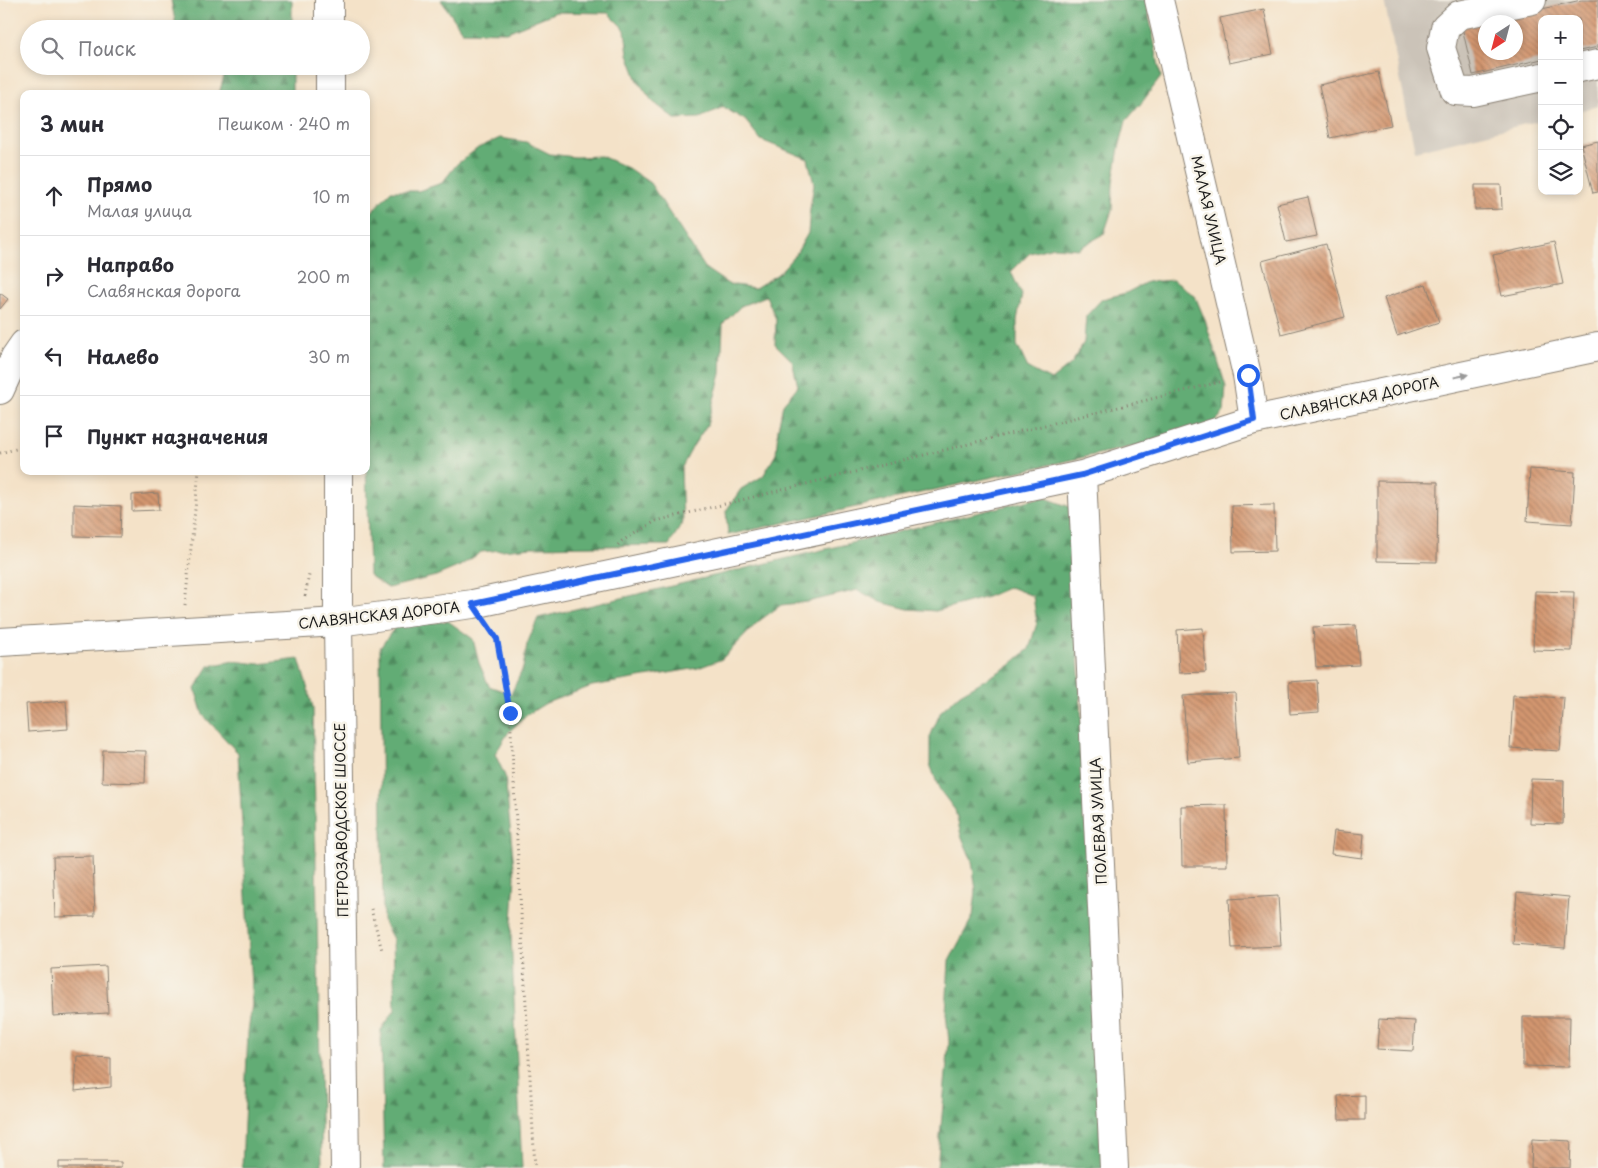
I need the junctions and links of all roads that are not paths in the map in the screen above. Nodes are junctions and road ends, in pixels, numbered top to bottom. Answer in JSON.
{"nodes":[{"id":1,"x":329,"y":0,"type":"edge"},
{"id":2,"x":1159,"y":0,"type":"edge"},
{"id":3,"x":1532,"y":0,"type":"edge"},
{"id":4,"x":329,"y":20,"type":"edge"},
{"id":5,"x":1598,"y":64,"type":"edge"},
{"id":6,"x":1583,"y":67,"type":"edge"},
{"id":7,"x":330,"y":75,"type":"edge"},
{"id":8,"x":1538,"y":77,"type":"edge"},
{"id":9,"x":330,"y":90,"type":"edge"},
{"id":10,"x":1598,"y":347,"type":"edge"},
{"id":11,"x":20,"y":350,"type":"edge"},
{"id":12,"x":0,"y":390,"type":"edge"},
{"id":13,"x":1254,"y":420,"type":"junction"},
{"id":14,"x":338,"y":475,"type":"edge"},
{"id":15,"x":1082,"y":475,"type":"junction"},
{"id":16,"x":338,"y":622,"type":"junction"},
{"id":17,"x":0,"y":642,"type":"edge"},
{"id":18,"x":345,"y":1168,"type":"edge"},
{"id":19,"x":1114,"y":1168,"type":"edge"}],
"edges":[{"from":1,"to":4,"type":"street"},
{"from":2,"to":13,"type":"street","name":"МАЛАЯ УЛИЦА"},
{"from":3,"to":8,"type":"street"},
{"from":5,"to":6,"type":"street"},
{"from":7,"to":9,"type":"street"},
{"from":13,"to":10,"type":"street","name":"СЛАВЯНСКАЯ ДОРОГА","one_way":true},
{"from":11,"to":12,"type":"street"},
{"from":13,"to":15,"type":"street","name":"СЛАВЯНСКАЯ ДОРОГА"},
{"from":14,"to":16,"type":"street","name":"ПЕТРОЗАВОДСКОЕ ШОССЕ"},
{"from":15,"to":16,"type":"street","name":"СЛАВЯНСКАЯ ДОРОГА"},
{"from":15,"to":19,"type":"street","name":"ПОЛЕВАЯ УЛИЦА"},
{"from":16,"to":17,"type":"street","name":"СЛАВЯНСКАЯ ДОРОГА"},
{"from":16,"to":18,"type":"street","name":"ПЕТРОЗАВОДСКОЕ ШОССЕ"}]}
